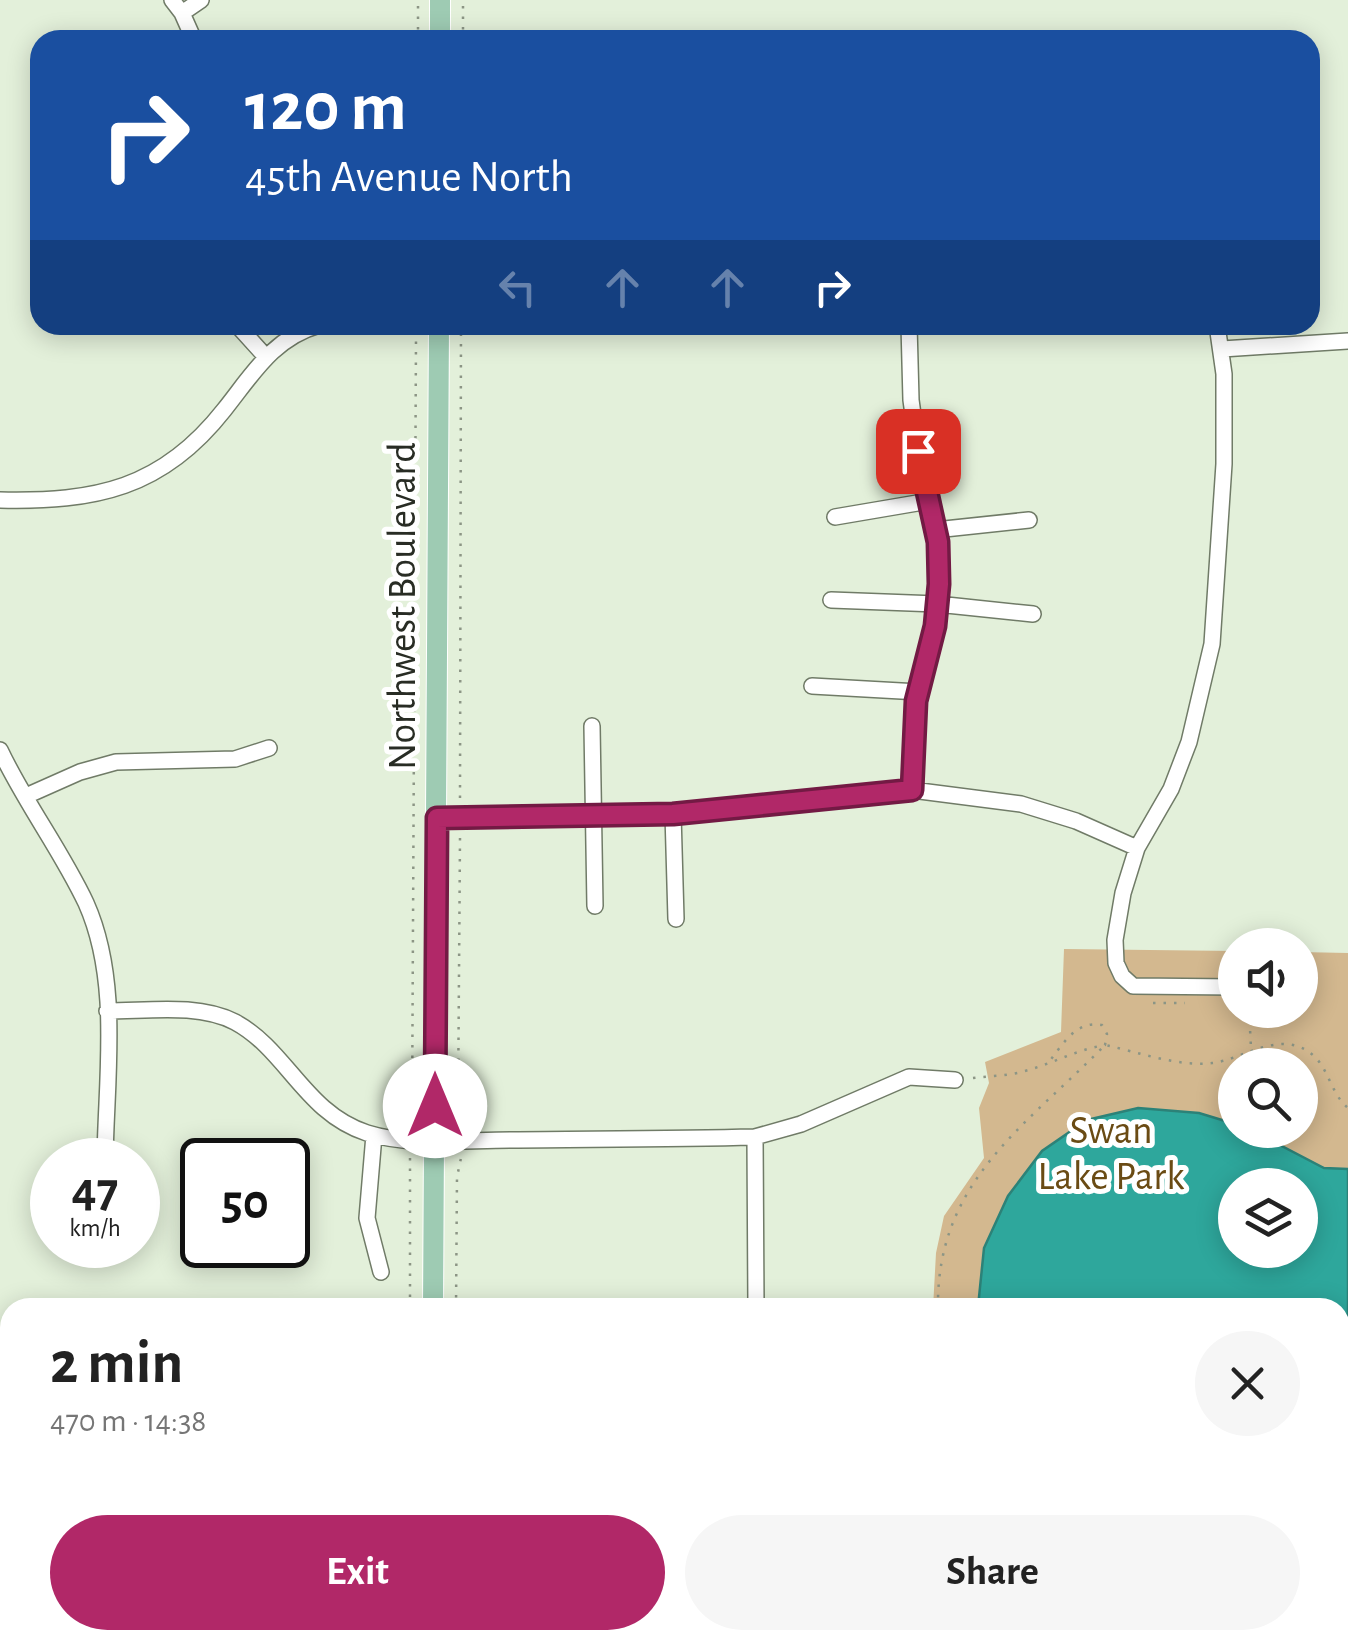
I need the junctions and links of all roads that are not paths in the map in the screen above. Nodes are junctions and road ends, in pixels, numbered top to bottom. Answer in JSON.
{"nodes":[{"id":1,"x":202,"y":0,"type":"edge"},
{"id":2,"x":440,"y":0,"type":"edge"},
{"id":3,"x":177,"y":6,"type":"edge"},
{"id":4,"x":189,"y":30,"type":"edge"},
{"id":5,"x":440,"y":30,"type":"edge"},
{"id":6,"x":246,"y":335,"type":"edge"},
{"id":7,"x":297,"y":335,"type":"edge"},
{"id":8,"x":439,"y":335,"type":"edge"},
{"id":9,"x":910,"y":335,"type":"edge"},
{"id":10,"x":1218,"y":335,"type":"edge"},
{"id":11,"x":1348,"y":341,"type":"edge"},
{"id":12,"x":1222,"y":350,"type":"junction"},
{"id":13,"x":266,"y":356,"type":"junction"},
{"id":14,"x":0,"y":500,"type":"edge"},
{"id":15,"x":929,"y":501,"type":"junction"},
{"id":16,"x":835,"y":517,"type":"dead end"},
{"id":17,"x":1029,"y":520,"type":"dead end"},
{"id":18,"x":936,"y":530,"type":"junction"},
{"id":19,"x":832,"y":600,"type":"dead end"},
{"id":20,"x":937,"y":604,"type":"junction"},
{"id":21,"x":1033,"y":614,"type":"dead end"},
{"id":22,"x":812,"y":686,"type":"dead end"},
{"id":23,"x":919,"y":692,"type":"junction"},
{"id":24,"x":592,"y":726,"type":"dead end"},
{"id":25,"x":269,"y":748,"type":"dead end"},
{"id":26,"x":0,"y":750,"type":"edge"},
{"id":27,"x":912,"y":790,"type":"junction"},
{"id":28,"x":26,"y":796,"type":"junction"},
{"id":29,"x":673,"y":814,"type":"junction"},
{"id":30,"x":594,"y":816,"type":"junction"},
{"id":31,"x":437,"y":818,"type":"junction"},
{"id":32,"x":1137,"y":848,"type":"junction"},
{"id":33,"x":595,"y":906,"type":"dead end"},
{"id":34,"x":676,"y":919,"type":"dead end"},
{"id":35,"x":1218,"y":987,"type":"edge"},
{"id":36,"x":107,"y":1011,"type":"junction"},
{"id":37,"x":955,"y":1080,"type":"road end"},
{"id":38,"x":374,"y":1135,"type":"junction"},
{"id":39,"x":755,"y":1137,"type":"junction"},
{"id":40,"x":104,"y":1138,"type":"edge"},
{"id":41,"x":435,"y":1140,"type":"junction"},
{"id":42,"x":381,"y":1272,"type":"dead end"},
{"id":43,"x":433,"y":1298,"type":"edge"},
{"id":44,"x":756,"y":1298,"type":"edge"}],
"edges":[{"from":1,"to":3,"type":"street"},
{"from":2,"to":5,"type":"main road"},
{"from":3,"to":4,"type":"street"},
{"from":6,"to":13,"type":"street"},
{"from":7,"to":13,"type":"street"},
{"from":8,"to":31,"type":"main road","name":"Northwest Boulevard"},
{"from":9,"to":15,"type":"street"},
{"from":10,"to":12,"type":"street"},
{"from":11,"to":12,"type":"street"},
{"from":12,"to":32,"type":"street"},
{"from":13,"to":14,"type":"street"},
{"from":15,"to":16,"type":"street"},
{"from":15,"to":18,"type":"street"},
{"from":17,"to":18,"type":"street"},
{"from":18,"to":20,"type":"street"},
{"from":19,"to":20,"type":"street"},
{"from":20,"to":21,"type":"street"},
{"from":20,"to":23,"type":"street"},
{"from":22,"to":23,"type":"street"},
{"from":23,"to":27,"type":"street"},
{"from":24,"to":30,"type":"street"},
{"from":25,"to":28,"type":"street"},
{"from":26,"to":28,"type":"street"},
{"from":27,"to":29,"type":"street"},
{"from":27,"to":32,"type":"street"},
{"from":28,"to":36,"type":"street"},
{"from":29,"to":30,"type":"street"},
{"from":29,"to":34,"type":"street"},
{"from":30,"to":31,"type":"street"},
{"from":30,"to":33,"type":"street"},
{"from":31,"to":41,"type":"main road","name":"Northwest Boulevard"},
{"from":32,"to":35,"type":"street"},
{"from":36,"to":38,"type":"street"},
{"from":36,"to":40,"type":"street"},
{"from":37,"to":39,"type":"street"},
{"from":38,"to":41,"type":"street"},
{"from":38,"to":42,"type":"street"},
{"from":39,"to":41,"type":"street"},
{"from":39,"to":44,"type":"street"},
{"from":41,"to":43,"type":"main road","name":"Northwest Boulevard"}]}
